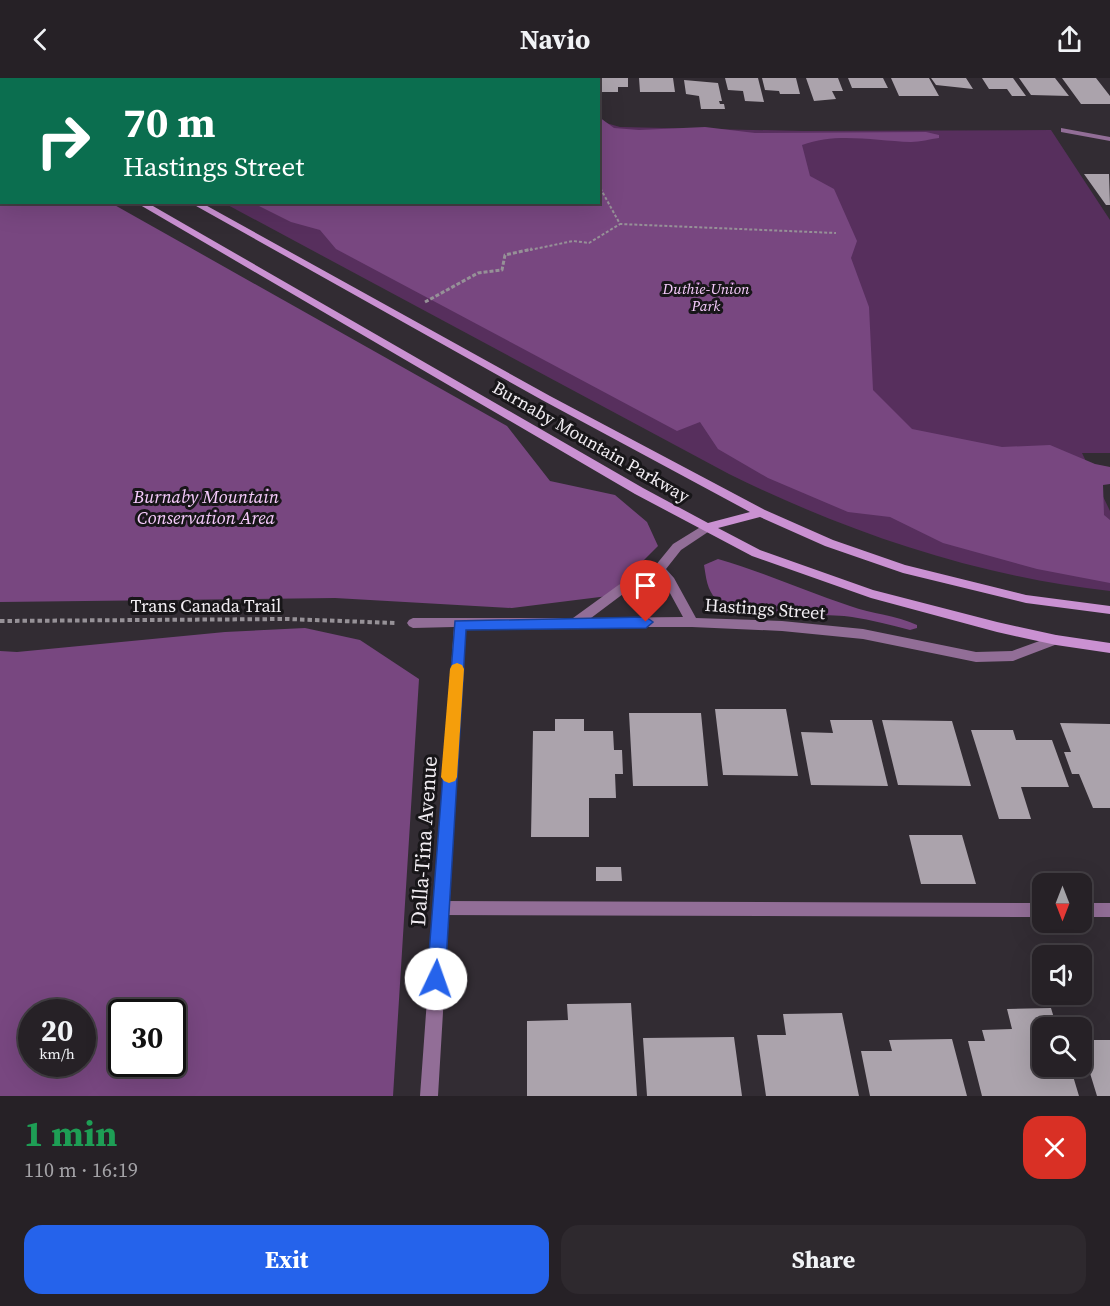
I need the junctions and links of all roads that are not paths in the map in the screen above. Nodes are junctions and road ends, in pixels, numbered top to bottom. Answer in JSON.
{"nodes":[{"id":1,"x":1064,"y":130,"type":"dead end"},
{"id":2,"x":1110,"y":139,"type":"edge"},
{"id":3,"x":142,"y":204,"type":"edge"},
{"id":4,"x":197,"y":204,"type":"edge"},
{"id":5,"x":761,"y":513,"type":"junction"},
{"id":6,"x":707,"y":527,"type":"junction"},
{"id":7,"x":659,"y":569,"type":"junction"},
{"id":8,"x":1110,"y":610,"type":"edge"},
{"id":9,"x":576,"y":622,"type":"junction"},
{"id":10,"x":692,"y":622,"type":"junction"},
{"id":11,"x":413,"y":623,"type":"road end"},
{"id":12,"x":460,"y":624,"type":"junction"},
{"id":13,"x":1056,"y":640,"type":"junction"},
{"id":14,"x":1110,"y":648,"type":"edge"},
{"id":15,"x":440,"y":908,"type":"junction"},
{"id":16,"x":1032,"y":910,"type":"edge"},
{"id":17,"x":1092,"y":910,"type":"edge"},
{"id":18,"x":1110,"y":910,"type":"edge"},
{"id":19,"x":429,"y":1096,"type":"edge"}],
"edges":[{"from":1,"to":2,"type":"street"},
{"from":3,"to":6,"type":"main road","name":"Burnaby Mountain Parkway"},
{"from":4,"to":5,"type":"main road","name":"Burnaby Mountain Parkway"},
{"from":5,"to":6,"type":"main road"},
{"from":5,"to":8,"type":"main road"},
{"from":6,"to":7,"type":"street"},
{"from":6,"to":13,"type":"main road","name":"Burnaby Mountain Parkway"},
{"from":7,"to":9,"type":"street"},
{"from":7,"to":10,"type":"street"},
{"from":9,"to":10,"type":"street","name":"Hastings Street"},
{"from":9,"to":12,"type":"street","name":"Hastings Street"},
{"from":10,"to":13,"type":"street","name":"Hastings Street"},
{"from":11,"to":12,"type":"street","name":"Hastings Street"},
{"from":12,"to":15,"type":"street","name":"Dalla-Tina Avenue"},
{"from":13,"to":14,"type":"main road","name":"Hastings Street"},
{"from":15,"to":16,"type":"street"},
{"from":15,"to":19,"type":"street","name":"Dalla-Tina Avenue"},
{"from":17,"to":18,"type":"street"}]}
